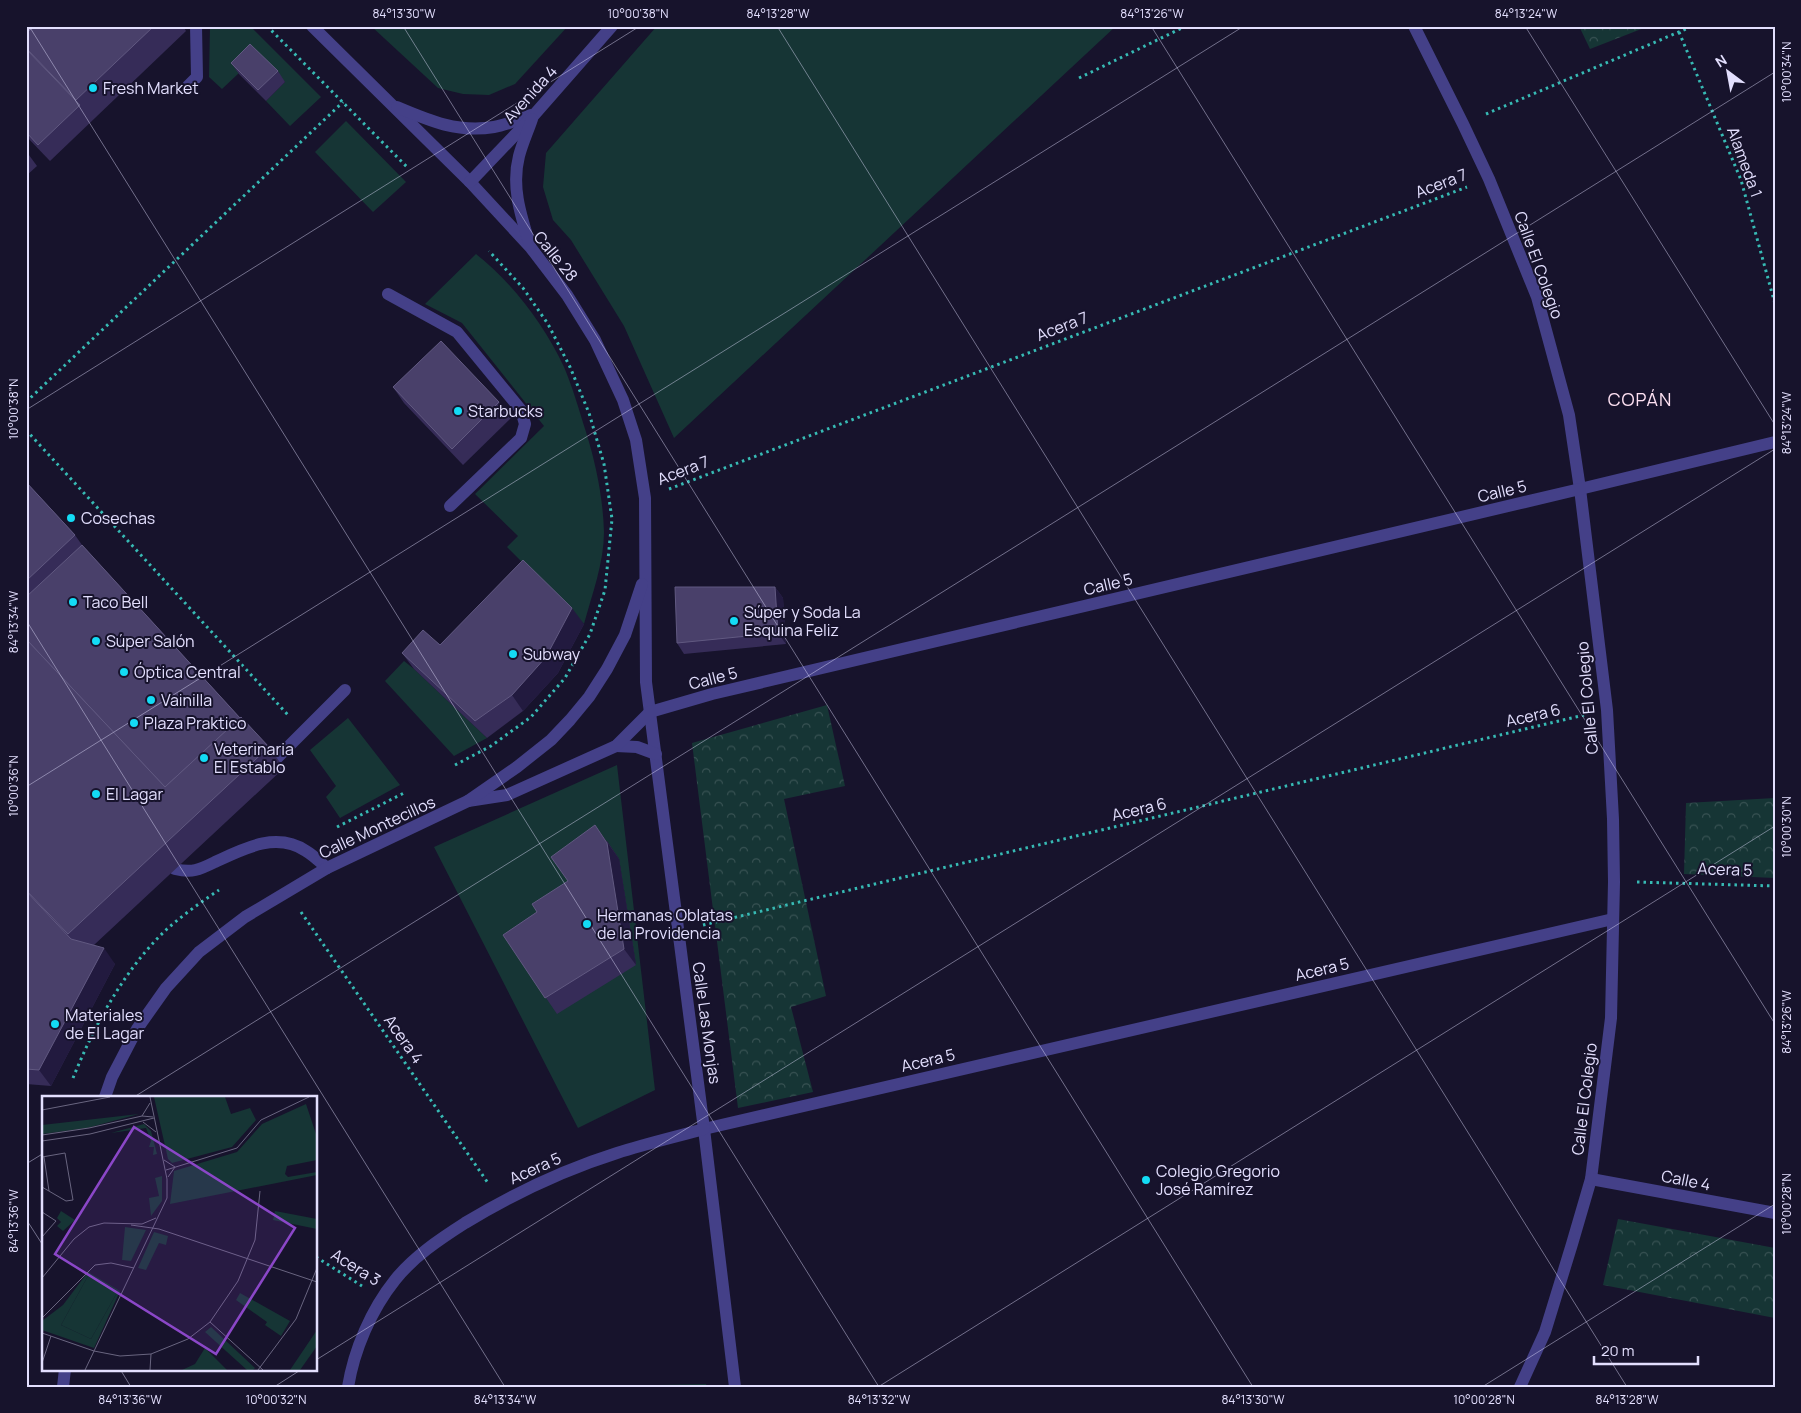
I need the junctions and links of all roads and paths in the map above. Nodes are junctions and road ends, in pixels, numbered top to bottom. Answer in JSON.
{"nodes":[{"id":1,"x":196,"y":26,"type":"edge"},
{"id":2,"x":267,"y":26,"type":"edge"},
{"id":3,"x":312,"y":26,"type":"edge"},
{"id":4,"x":612,"y":26,"type":"edge"},
{"id":5,"x":1186,"y":26,"type":"edge"},
{"id":6,"x":1414,"y":26,"type":"edge"},
{"id":7,"x":1693,"y":26,"type":"edge"},
{"id":8,"x":1679,"y":32,"type":"junction"},
{"id":9,"x":1079,"y":78,"type":"dead end"},
{"id":10,"x":188,"y":86,"type":"dead end"},
{"id":11,"x":343,"y":102,"type":"junction"},
{"id":12,"x":392,"y":105,"type":"junction"},
{"id":13,"x":534,"y":114,"type":"junction"},
{"id":14,"x":1463,"y":124,"type":"junction"},
{"id":15,"x":407,"y":167,"type":"dead end"},
{"id":16,"x":1489,"y":179,"type":"junction"},
{"id":17,"x":470,"y":182,"type":"junction"},
{"id":18,"x":530,"y":248,"type":"junction"},
{"id":19,"x":489,"y":251,"type":"dead end"},
{"id":20,"x":388,"y":294,"type":"dead end"},
{"id":21,"x":1775,"y":304,"type":"edge"},
{"id":22,"x":26,"y":402,"type":"edge"},
{"id":23,"x":26,"y":430,"type":"edge"},
{"id":24,"x":1775,"y":442,"type":"edge"},
{"id":25,"x":1580,"y":489,"type":"junction"},
{"id":26,"x":645,"y":498,"type":"junction"},
{"id":27,"x":450,"y":506,"type":"dead end"},
{"id":28,"x":645,"y":574,"type":"junction"},
{"id":29,"x":345,"y":690,"type":"dead end"},
{"id":30,"x":1607,"y":710,"type":"junction"},
{"id":31,"x":650,"y":712,"type":"junction"},
{"id":32,"x":303,"y":732,"type":"junction"},
{"id":33,"x":616,"y":746,"type":"junction"},
{"id":34,"x":656,"y":754,"type":"junction"},
{"id":35,"x":276,"y":759,"type":"dead end"},
{"id":36,"x":455,"y":765,"type":"dead end"},
{"id":37,"x":404,"y":793,"type":"dead end"},
{"id":38,"x":468,"y":802,"type":"junction"},
{"id":39,"x":337,"y":827,"type":"dead end"},
{"id":40,"x":327,"y":868,"type":"junction"},
{"id":41,"x":175,"y":869,"type":"dead end"},
{"id":42,"x":1614,"y":882,"type":"junction"},
{"id":43,"x":226,"y":884,"type":"dead end"},
{"id":44,"x":1775,"y":886,"type":"edge"},
{"id":45,"x":287,"y":891,"type":"junction"},
{"id":46,"x":1613,"y":919,"type":"junction"},
{"id":47,"x":678,"y":931,"type":"junction"},
{"id":48,"x":74,"y":1078,"type":"dead end"},
{"id":49,"x":105,"y":1096,"type":"edge"},
{"id":50,"x":704,"y":1129,"type":"junction"},
{"id":51,"x":1591,"y":1179,"type":"junction"},
{"id":52,"x":501,"y":1202,"type":"junction"},
{"id":53,"x":1775,"y":1214,"type":"edge"},
{"id":54,"x":318,"y":1258,"type":"edge"},
{"id":55,"x":382,"y":1298,"type":"junction"},
{"id":56,"x":65,"y":1370,"type":"edge"},
{"id":57,"x":63,"y":1387,"type":"edge"},
{"id":58,"x":348,"y":1387,"type":"edge"},
{"id":59,"x":735,"y":1387,"type":"edge"},
{"id":60,"x":1520,"y":1387,"type":"edge"}],
"edges":[{"from":1,"to":10,"type":"street"},
{"from":2,"to":11,"type":"path"},
{"from":3,"to":12,"type":"street","name":"Calle 28"},
{"from":4,"to":13,"type":"street","name":"Avenida 4"},
{"from":5,"to":9,"type":"path"},
{"from":6,"to":14,"type":"street","name":"Calle El Colegio"},
{"from":7,"to":8,"type":"path"},
{"from":8,"to":14,"type":"path"},
{"from":8,"to":21,"type":"path","name":"Alameda 1"},
{"from":11,"to":15,"type":"path"},
{"from":11,"to":22,"type":"path"},
{"from":12,"to":13,"type":"street"},
{"from":12,"to":17,"type":"street","name":"Calle 28"},
{"from":13,"to":17,"type":"street","name":"Avenida 4"},
{"from":13,"to":18,"type":"street"},
{"from":14,"to":16,"type":"street","name":"Calle El Colegio"},
{"from":16,"to":25,"type":"street","name":"Calle El Colegio"},
{"from":16,"to":26,"type":"path","name":"Acera 7"},
{"from":17,"to":18,"type":"street","name":"Calle 28"},
{"from":18,"to":26,"type":"street","name":"Calle 28"},
{"from":19,"to":36,"type":"path"},
{"from":20,"to":27,"type":"street"},
{"from":23,"to":32,"type":"path"},
{"from":24,"to":25,"type":"street","name":"Calle 5"},
{"from":25,"to":30,"type":"street","name":"Calle El Colegio"},
{"from":25,"to":31,"type":"street","name":"Calle 5"},
{"from":26,"to":28,"type":"street","name":"Calle 28"},
{"from":28,"to":31,"type":"street","name":"Calle Las Monjas"},
{"from":28,"to":38,"type":"street","name":"Calle Montecillos"},
{"from":29,"to":32,"type":"street"},
{"from":30,"to":42,"type":"street","name":"Calle El Colegio"},
{"from":30,"to":47,"type":"path","name":"Acera 6"},
{"from":31,"to":33,"type":"street","name":"Calle 5"},
{"from":31,"to":34,"type":"street","name":"Calle Las Monjas"},
{"from":32,"to":35,"type":"street"},
{"from":33,"to":34,"type":"street"},
{"from":33,"to":38,"type":"street","name":"Calle 5"},
{"from":34,"to":47,"type":"street","name":"Calle Las Monjas"},
{"from":37,"to":39,"type":"path"},
{"from":38,"to":40,"type":"street","name":"Calle Montecillos"},
{"from":40,"to":41,"type":"street"},
{"from":40,"to":45,"type":"street","name":"Calle Montecillos"},
{"from":42,"to":44,"type":"path","name":"Acera 5"},
{"from":42,"to":46,"type":"street","name":"Calle El Colegio"},
{"from":43,"to":48,"type":"path"},
{"from":45,"to":49,"type":"street","name":"Calle Montecillos"},
{"from":45,"to":52,"type":"path","name":"Acera 4"},
{"from":46,"to":50,"type":"street","name":"Acera 5"},
{"from":46,"to":51,"type":"street","name":"Calle El Colegio"},
{"from":47,"to":50,"type":"street","name":"Calle Las Monjas"},
{"from":50,"to":52,"type":"street","name":"Acera 5"},
{"from":50,"to":59,"type":"street","name":"Calle Las Monjas"},
{"from":51,"to":53,"type":"street","name":"Calle 4"},
{"from":51,"to":60,"type":"street","name":"Calle El Colegio"},
{"from":52,"to":55,"type":"street","name":"Acera 5"},
{"from":54,"to":55,"type":"path","name":"Acera 3"},
{"from":55,"to":58,"type":"street","name":"Acera 5"},
{"from":56,"to":57,"type":"street"}]}
